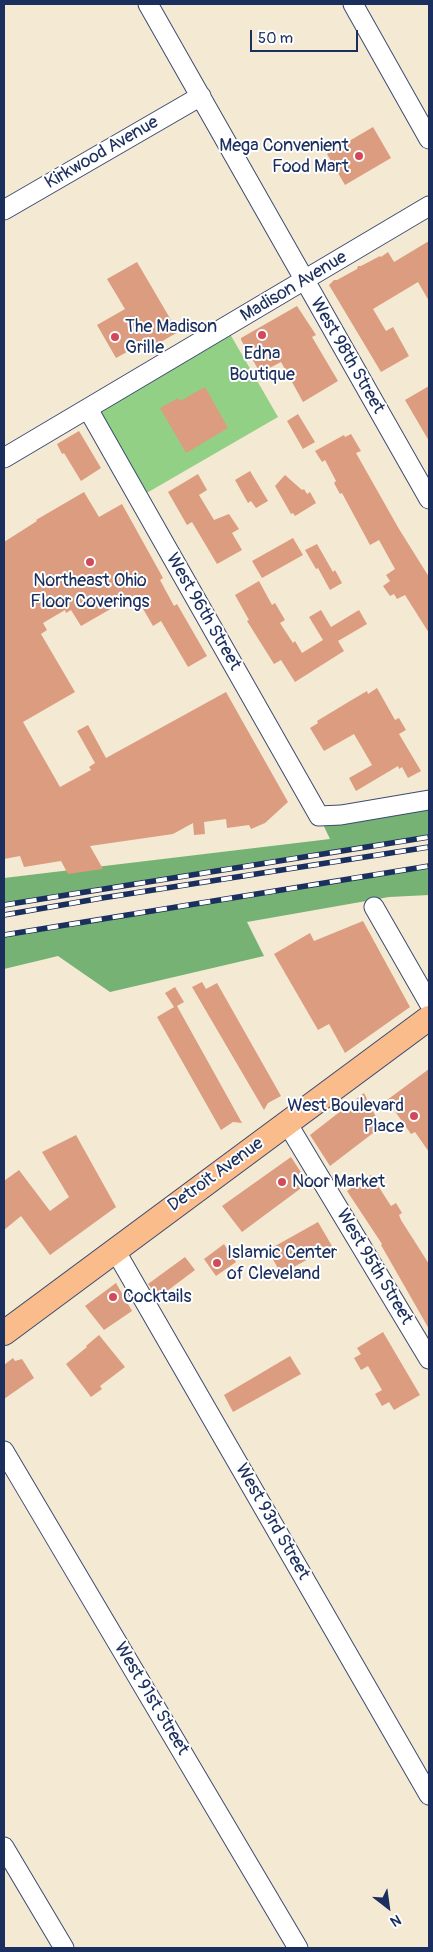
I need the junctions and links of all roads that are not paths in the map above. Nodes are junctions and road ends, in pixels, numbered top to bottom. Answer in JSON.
{"nodes":[{"id":1,"x":148,"y":4,"type":"edge"},
{"id":2,"x":353,"y":4,"type":"edge"},
{"id":3,"x":200,"y":96,"type":"junction"},
{"id":4,"x":429,"y":139,"type":"edge"},
{"id":5,"x":429,"y":206,"type":"edge"},
{"id":6,"x":4,"y":210,"type":"edge"},
{"id":7,"x":304,"y":281,"type":"junction"},
{"id":8,"x":88,"y":409,"type":"junction"},
{"id":9,"x":4,"y":458,"type":"edge"},
{"id":10,"x":429,"y":499,"type":"edge"},
{"id":11,"x":429,"y":800,"type":"edge"},
{"id":12,"x":374,"y":907,"type":"dead end"},
{"id":13,"x":429,"y":1004,"type":"edge"},
{"id":14,"x":429,"y":1018,"type":"edge"},
{"id":15,"x":287,"y":1123,"type":"junction"},
{"id":16,"x":115,"y":1250,"type":"junction"},
{"id":17,"x":4,"y":1333,"type":"edge"},
{"id":18,"x":429,"y":1360,"type":"edge"},
{"id":19,"x":4,"y":1451,"type":"edge"},
{"id":20,"x":429,"y":1794,"type":"edge"},
{"id":21,"x":4,"y":1847,"type":"edge"},
{"id":22,"x":64,"y":1948,"type":"edge"},
{"id":23,"x":298,"y":1948,"type":"edge"}],
"edges":[{"from":1,"to":3,"type":"street","name":"West 98th Street"},
{"from":2,"to":4,"type":"street"},
{"from":3,"to":6,"type":"street","name":"Kirkwood Avenue"},
{"from":3,"to":7,"type":"street","name":"West 98th Street"},
{"from":5,"to":7,"type":"street","name":"Madison Avenue"},
{"from":7,"to":8,"type":"street","name":"Madison Avenue"},
{"from":7,"to":10,"type":"street","name":"West 98th Street"},
{"from":8,"to":9,"type":"street","name":"Madison Avenue"},
{"from":8,"to":11,"type":"street","name":"West 96th Street"},
{"from":12,"to":13,"type":"street"},
{"from":14,"to":15,"type":"main road","name":"Detroit Avenue"},
{"from":15,"to":16,"type":"main road","name":"Detroit Avenue"},
{"from":15,"to":18,"type":"street","name":"West 95th Street"},
{"from":16,"to":17,"type":"main road","name":"Detroit Avenue"},
{"from":16,"to":20,"type":"street","name":"West 93rd Street"},
{"from":19,"to":23,"type":"street","name":"West 91st Street"},
{"from":21,"to":22,"type":"street"}]}
